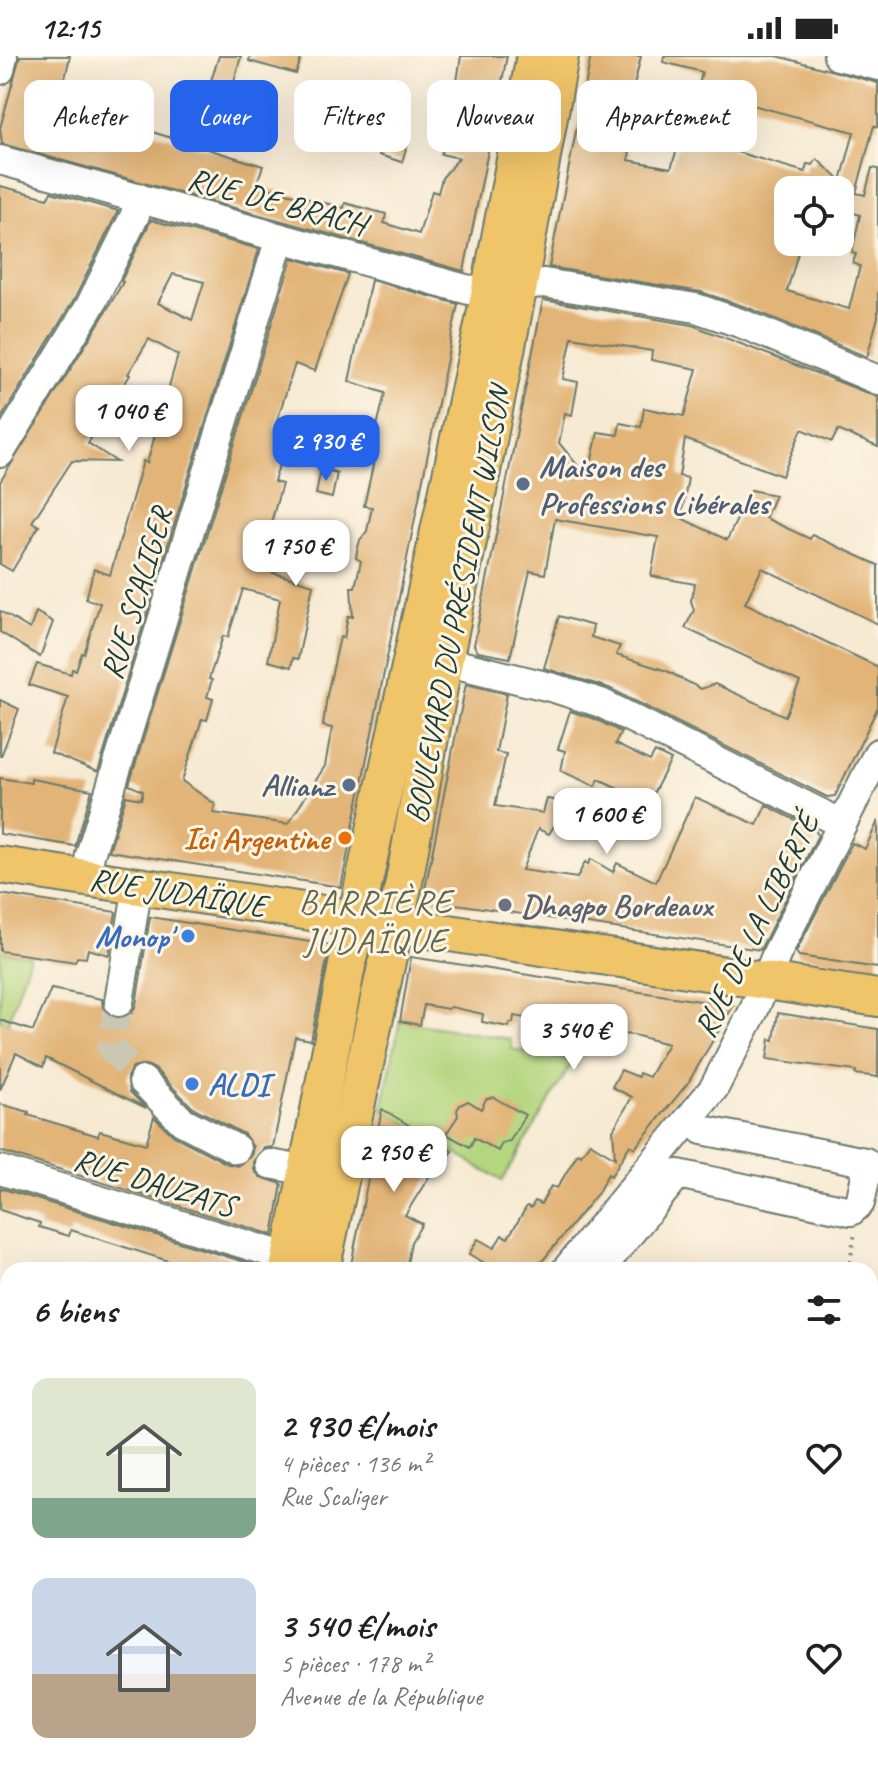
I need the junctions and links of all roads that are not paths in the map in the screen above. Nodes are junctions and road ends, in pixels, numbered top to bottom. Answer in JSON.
{"nodes":[{"id":1,"x":3,"y":56,"type":"edge"},
{"id":2,"x":535,"y":56,"type":"edge"},
{"id":3,"x":560,"y":56,"type":"edge"},
{"id":4,"x":838,"y":56,"type":"edge"},
{"id":5,"x":878,"y":66,"type":"edge"},
{"id":6,"x":0,"y":70,"type":"edge"},
{"id":7,"x":0,"y":160,"type":"edge"},
{"id":8,"x":139,"y":198,"type":"junction"},
{"id":9,"x":280,"y":238,"type":"junction"},
{"id":10,"x":504,"y":286,"type":"junction"},
{"id":11,"x":877,"y":378,"type":"edge"},
{"id":12,"x":0,"y":453,"type":"edge"},
{"id":13,"x":444,"y":661,"type":"junction"},
{"id":14,"x":878,"y":753,"type":"edge"},
{"id":15,"x":842,"y":824,"type":"junction"},
{"id":16,"x":0,"y":865,"type":"edge"},
{"id":17,"x":86,"y":878,"type":"junction"},
{"id":18,"x":138,"y":885,"type":"junction"},
{"id":19,"x":356,"y":919,"type":"junction"},
{"id":20,"x":395,"y":925,"type":"junction"},
{"id":21,"x":766,"y":980,"type":"junction"},
{"id":22,"x":878,"y":998,"type":"edge"},
{"id":23,"x":119,"y":1002,"type":"tunnel mouth"},
{"id":24,"x":143,"y":1081,"type":"tunnel mouth"},
{"id":25,"x":691,"y":1118,"type":"junction"},
{"id":26,"x":236,"y":1149,"type":"dead end"},
{"id":27,"x":270,"y":1164,"type":"dead end"},
{"id":28,"x":0,"y":1170,"type":"edge"},
{"id":29,"x":308,"y":1171,"type":"junction"},
{"id":30,"x":288,"y":1262,"type":"edge"},
{"id":31,"x":300,"y":1262,"type":"edge"},
{"id":32,"x":301,"y":1262,"type":"edge"},
{"id":33,"x":573,"y":1262,"type":"edge"},
{"id":34,"x":606,"y":1262,"type":"edge"}],
"edges":[{"from":1,"to":6,"type":"street"},
{"from":2,"to":10,"type":"main road","name":"BOULEVARD DU PRÉSIDENT WILSON"},
{"from":3,"to":10,"type":"main road","name":"BOULEVARD DU PRÉSIDENT WILSON"},
{"from":4,"to":5,"type":"street"},
{"from":7,"to":8,"type":"street","name":"RUE DE BRACH"},
{"from":8,"to":9,"type":"street","name":"RUE DE BRACH"},
{"from":8,"to":12,"type":"street"},
{"from":9,"to":10,"type":"street","name":"RUE DE BRACH"},
{"from":9,"to":17,"type":"street","name":"RUE SCALIGER"},
{"from":10,"to":11,"type":"street","name":"RUE DE BRACH"},
{"from":10,"to":13,"type":"main road","name":"BOULEVARD DU PRÉSIDENT WILSON"},
{"from":10,"to":19,"type":"main road","name":"BOULEVARD DU PRÉSIDENT WILSON"},
{"from":13,"to":15,"type":"street"},
{"from":13,"to":20,"type":"main road","name":"BOULEVARD DU PRÉSIDENT WILSON"},
{"from":14,"to":15,"type":"street","name":"RUE DE LA LIBERTÉ"},
{"from":15,"to":21,"type":"street","name":"RUE DE LA LIBERTÉ"},
{"from":16,"to":17,"type":"main road","name":"RUE JUDAÏQUE"},
{"from":17,"to":18,"type":"main road","name":"RUE JUDAÏQUE"},
{"from":18,"to":19,"type":"main road","name":"RUE JUDAÏQUE"},
{"from":18,"to":23,"type":"street"},
{"from":19,"to":20,"type":"main road"},
{"from":19,"to":29,"type":"main road","name":"BOULEVARD DU PRÉSIDENT WILSON"},
{"from":20,"to":21,"type":"main road"},
{"from":20,"to":32,"type":"main road","name":"BOULEVARD DU PRÉSIDENT WILSON"},
{"from":21,"to":22,"type":"main road"},
{"from":21,"to":25,"type":"street","name":"RUE DE LA LIBERTÉ"},
{"from":24,"to":26,"type":"street"},
{"from":25,"to":33,"type":"street","name":"RUE DE LA LIBERTÉ"},
{"from":25,"to":34,"type":"street"},
{"from":27,"to":29,"type":"street"},
{"from":28,"to":30,"type":"street","name":"RUE DAUZATS"},
{"from":29,"to":31,"type":"main road","name":"BOULEVARD DU PRÉSIDENT WILSON"}]}
